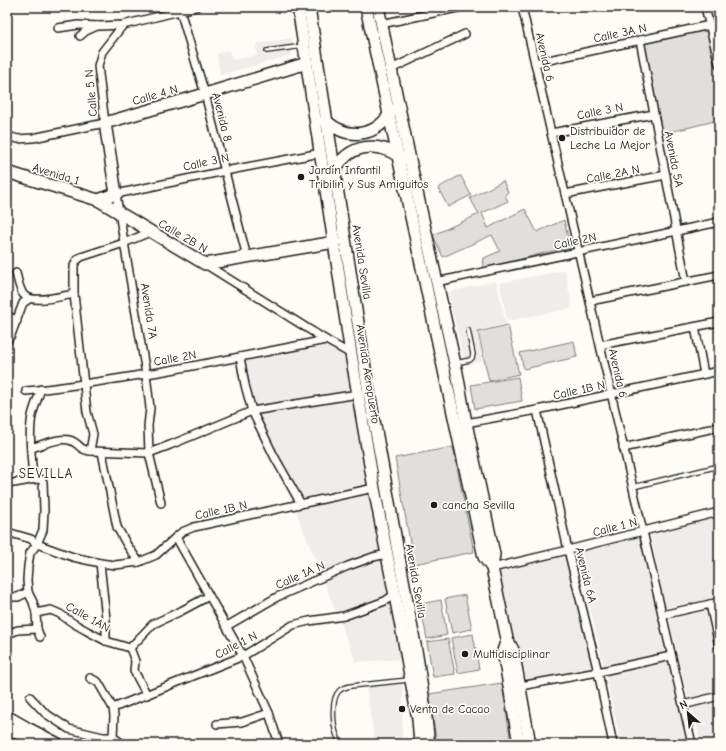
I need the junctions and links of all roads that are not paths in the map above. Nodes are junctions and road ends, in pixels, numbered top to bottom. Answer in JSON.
{"nodes":[{"id":1,"x":196,"y":7,"type":"edge"},
{"id":2,"x":298,"y":7,"type":"edge"},
{"id":3,"x":309,"y":7,"type":"edge"},
{"id":4,"x":366,"y":7,"type":"edge"},
{"id":5,"x":378,"y":7,"type":"edge"},
{"id":6,"x":462,"y":7,"type":"edge"},
{"id":7,"x":522,"y":7,"type":"edge"},
{"id":8,"x":705,"y":7,"type":"edge"},
{"id":9,"x":180,"y":9,"type":"edge"},
{"id":10,"x":381,"y":24,"type":"junction"},
{"id":11,"x":123,"y":25,"type":"junction"},
{"id":12,"x":710,"y":25,"type":"junction"},
{"id":13,"x":99,"y":26,"type":"junction"},
{"id":14,"x":58,"y":28,"type":"dead end"},
{"id":15,"x":465,"y":34,"type":"dead end"},
{"id":16,"x":80,"y":36,"type":"dead end"},
{"id":17,"x":640,"y":40,"type":"junction"},
{"id":18,"x":304,"y":46,"type":"junction"},
{"id":19,"x":267,"y":51,"type":"dead end"},
{"id":20,"x":307,"y":63,"type":"junction"},
{"id":21,"x":535,"y":63,"type":"junction"},
{"id":22,"x":719,"y":64,"type":"edge"},
{"id":23,"x":391,"y":69,"type":"junction"},
{"id":24,"x":205,"y":94,"type":"junction"},
{"id":25,"x":398,"y":101,"type":"junction"},
{"id":26,"x":314,"y":112,"type":"junction"},
{"id":27,"x":389,"y":114,"type":"junction"},
{"id":28,"x":654,"y":114,"type":"junction"},
{"id":29,"x":327,"y":121,"type":"junction"},
{"id":30,"x":105,"y":123,"type":"junction"},
{"id":31,"x":551,"y":133,"type":"junction"},
{"id":32,"x":7,"y":136,"type":"edge"},
{"id":33,"x":321,"y":154,"type":"junction"},
{"id":34,"x":399,"y":156,"type":"junction"},
{"id":35,"x":412,"y":167,"type":"junction"},
{"id":36,"x":225,"y":171,"type":"junction"},
{"id":37,"x":335,"y":171,"type":"junction"},
{"id":38,"x":7,"y":172,"type":"edge"},
{"id":39,"x":666,"y":175,"type":"junction"},
{"id":40,"x":326,"y":184,"type":"junction"},
{"id":41,"x":116,"y":194,"type":"junction"},
{"id":42,"x":565,"y":194,"type":"junction"},
{"id":43,"x":98,"y":200,"type":"junction"},
{"id":44,"x":120,"y":214,"type":"junction"},
{"id":45,"x":719,"y":222,"type":"edge"},
{"id":46,"x":676,"y":231,"type":"junction"},
{"id":47,"x":150,"y":232,"type":"junction"},
{"id":48,"x":335,"y":242,"type":"junction"},
{"id":49,"x":124,"y":243,"type":"junction"},
{"id":50,"x":578,"y":252,"type":"junction"},
{"id":51,"x":247,"y":257,"type":"junction"},
{"id":52,"x":205,"y":264,"type":"junction"},
{"id":53,"x":16,"y":273,"type":"dead end"},
{"id":54,"x":719,"y":275,"type":"edge"},
{"id":55,"x":436,"y":282,"type":"junction"},
{"id":56,"x":686,"y":282,"type":"junction"},
{"id":57,"x":74,"y":294,"type":"junction"},
{"id":58,"x":29,"y":299,"type":"junction"},
{"id":59,"x":590,"y":301,"type":"junction"},
{"id":60,"x":7,"y":315,"type":"edge"},
{"id":61,"x":17,"y":321,"type":"junction"},
{"id":62,"x":719,"y":322,"type":"edge"},
{"id":63,"x":695,"y":327,"type":"junction"},
{"id":64,"x":468,"y":330,"type":"dead end"},
{"id":65,"x":326,"y":340,"type":"junction"},
{"id":66,"x":7,"y":341,"type":"edge"},
{"id":67,"x":361,"y":344,"type":"junction"},
{"id":68,"x":600,"y":345,"type":"junction"},
{"id":69,"x":351,"y":354,"type":"junction"},
{"id":70,"x":240,"y":357,"type":"junction"},
{"id":71,"x":364,"y":361,"type":"junction"},
{"id":72,"x":455,"y":364,"type":"junction"},
{"id":73,"x":719,"y":371,"type":"edge"},
{"id":74,"x":146,"y":374,"type":"junction"},
{"id":75,"x":704,"y":374,"type":"junction"},
{"id":76,"x":84,"y":384,"type":"junction"},
{"id":77,"x":41,"y":390,"type":"junction"},
{"id":78,"x":26,"y":391,"type":"dead end"},
{"id":79,"x":358,"y":394,"type":"junction"},
{"id":80,"x":611,"y":395,"type":"junction"},
{"id":81,"x":537,"y":410,"type":"junction"},
{"id":82,"x":252,"y":411,"type":"junction"},
{"id":83,"x":466,"y":423,"type":"junction"},
{"id":84,"x":719,"y":427,"type":"edge"},
{"id":85,"x":31,"y":448,"type":"junction"},
{"id":86,"x":623,"y":448,"type":"junction"},
{"id":87,"x":90,"y":451,"type":"junction"},
{"id":88,"x":102,"y":452,"type":"junction"},
{"id":89,"x":148,"y":453,"type":"junction"},
{"id":90,"x":719,"y":466,"type":"edge"},
{"id":91,"x":34,"y":479,"type":"junction"},
{"id":92,"x":13,"y":483,"type":"dead end"},
{"id":93,"x":632,"y":487,"type":"junction"},
{"id":94,"x":374,"y":488,"type":"junction"},
{"id":95,"x":161,"y":503,"type":"dead end"},
{"id":96,"x":301,"y":504,"type":"junction"},
{"id":97,"x":719,"y":512,"type":"edge"},
{"id":98,"x":643,"y":531,"type":"junction"},
{"id":99,"x":7,"y":532,"type":"edge"},
{"id":100,"x":176,"y":537,"type":"junction"},
{"id":101,"x":37,"y":544,"type":"junction"},
{"id":102,"x":568,"y":550,"type":"junction"},
{"id":103,"x":387,"y":554,"type":"junction"},
{"id":104,"x":139,"y":562,"type":"junction"},
{"id":105,"x":100,"y":563,"type":"junction"},
{"id":106,"x":492,"y":568,"type":"junction"},
{"id":107,"x":28,"y":592,"type":"junction"},
{"id":108,"x":395,"y":594,"type":"junction"},
{"id":109,"x":209,"y":596,"type":"junction"},
{"id":110,"x":7,"y":597,"type":"edge"},
{"id":111,"x":719,"y":602,"type":"edge"},
{"id":112,"x":710,"y":604,"type":"junction"},
{"id":113,"x":408,"y":608,"type":"junction"},
{"id":114,"x":36,"y":613,"type":"junction"},
{"id":115,"x":662,"y":615,"type":"junction"},
{"id":116,"x":227,"y":626,"type":"junction"},
{"id":117,"x":37,"y":629,"type":"junction"},
{"id":118,"x":7,"y":634,"type":"edge"},
{"id":119,"x":40,"y":637,"type":"dead end"},
{"id":120,"x":403,"y":637,"type":"junction"},
{"id":121,"x":507,"y":639,"type":"junction"},
{"id":122,"x":106,"y":641,"type":"junction"},
{"id":123,"x":719,"y":646,"type":"edge"},
{"id":124,"x":130,"y":648,"type":"junction"},
{"id":125,"x":243,"y":656,"type":"junction"},
{"id":126,"x":417,"y":656,"type":"junction"},
{"id":127,"x":671,"y":656,"type":"junction"},
{"id":128,"x":598,"y":672,"type":"junction"},
{"id":129,"x":90,"y":678,"type":"dead end"},
{"id":130,"x":410,"y":680,"type":"junction"},
{"id":131,"x":520,"y":686,"type":"junction"},
{"id":132,"x":147,"y":695,"type":"junction"},
{"id":133,"x":719,"y":696,"type":"edge"},
{"id":134,"x":30,"y":697,"type":"dead end"},
{"id":135,"x":683,"y":705,"type":"junction"},
{"id":136,"x":113,"y":708,"type":"junction"},
{"id":137,"x":269,"y":714,"type":"junction"},
{"id":138,"x":7,"y":717,"type":"edge"},
{"id":139,"x":217,"y":724,"type":"dead end"},
{"id":140,"x":7,"y":727,"type":"edge"},
{"id":141,"x":112,"y":737,"type":"junction"},
{"id":142,"x":38,"y":744,"type":"edge"},
{"id":143,"x":57,"y":744,"type":"edge"},
{"id":144,"x":124,"y":744,"type":"edge"},
{"id":145,"x":277,"y":744,"type":"edge"},
{"id":146,"x":342,"y":744,"type":"edge"},
{"id":147,"x":420,"y":744,"type":"edge"},
{"id":148,"x":429,"y":744,"type":"edge"},
{"id":149,"x":519,"y":744,"type":"edge"},
{"id":150,"x":530,"y":744,"type":"edge"},
{"id":151,"x":613,"y":744,"type":"edge"},
{"id":152,"x":692,"y":744,"type":"edge"}],
"edges":[{"from":1,"to":9,"type":"street"},
{"from":2,"to":18,"type":"street","name":"Avenida Aeropuerto"},
{"from":3,"to":29,"type":"street","name":"Avenida Sevilla"},
{"from":4,"to":27,"type":"street"},
{"from":5,"to":10,"type":"street"},
{"from":6,"to":10,"type":"street"},
{"from":7,"to":21,"type":"street","name":"Avenida 6"},
{"from":8,"to":12,"type":"street"},
{"from":9,"to":11,"type":"street"},
{"from":9,"to":24,"type":"street","name":"Avenida 8"},
{"from":10,"to":23,"type":"street"},
{"from":11,"to":13,"type":"street"},
{"from":11,"to":30,"type":"street","name":"Calle 5 N"},
{"from":12,"to":17,"type":"street","name":"Calle 3A N"},
{"from":12,"to":22,"type":"street"},
{"from":13,"to":14,"type":"street"},
{"from":13,"to":16,"type":"street"},
{"from":15,"to":23,"type":"street"},
{"from":17,"to":21,"type":"street","name":"Calle 3A N"},
{"from":17,"to":28,"type":"street","name":"Avenida 5A"},
{"from":18,"to":19,"type":"lane"},
{"from":18,"to":20,"type":"street","name":"Avenida Aeropuerto"},
{"from":20,"to":24,"type":"street","name":"Calle 4 N"},
{"from":20,"to":26,"type":"street","name":"Avenida Aeropuerto"},
{"from":21,"to":31,"type":"street","name":"Avenida 6"},
{"from":23,"to":25,"type":"street"},
{"from":24,"to":30,"type":"street","name":"Calle 4 N"},
{"from":24,"to":36,"type":"street","name":"Avenida 8"},
{"from":25,"to":27,"type":"street"},
{"from":25,"to":35,"type":"street"},
{"from":26,"to":29,"type":"street"},
{"from":26,"to":33,"type":"street","name":"Avenida Aeropuerto"},
{"from":27,"to":29,"type":"street"},
{"from":27,"to":34,"type":"street"},
{"from":28,"to":31,"type":"street","name":"Calle 3 N"},
{"from":28,"to":39,"type":"street","name":"Avenida 5A"},
{"from":29,"to":37,"type":"street","name":"Avenida Sevilla"},
{"from":30,"to":32,"type":"street","name":"Calle 4 N"},
{"from":30,"to":41,"type":"street","name":"Avenida 7A"},
{"from":31,"to":42,"type":"street","name":"Avenida 6"},
{"from":33,"to":36,"type":"street","name":"Calle 3 N"},
{"from":33,"to":40,"type":"street","name":"Avenida Aeropuerto"},
{"from":34,"to":35,"type":"street"},
{"from":34,"to":37,"type":"street"},
{"from":34,"to":106,"type":"street"},
{"from":35,"to":55,"type":"street"},
{"from":36,"to":41,"type":"street","name":"Calle 3 N"},
{"from":36,"to":51,"type":"street","name":"Avenida 8"},
{"from":37,"to":40,"type":"street"},
{"from":37,"to":67,"type":"street","name":"Avenida Sevilla"},
{"from":38,"to":43,"type":"street","name":"Avenida 1"},
{"from":39,"to":42,"type":"street","name":"Calle 2A N"},
{"from":39,"to":46,"type":"street","name":"Avenida 5A"},
{"from":40,"to":48,"type":"street","name":"Avenida Aeropuerto"},
{"from":41,"to":43,"type":"street","name":"Calle 3 N"},
{"from":41,"to":44,"type":"street","name":"Avenida 7A"},
{"from":42,"to":50,"type":"street","name":"Avenida 6"},
{"from":43,"to":44,"type":"street","name":"Calle 2B N"},
{"from":44,"to":47,"type":"street","name":"Calle 2B N"},
{"from":44,"to":49,"type":"street","name":"Avenida 7A"},
{"from":45,"to":46,"type":"street","name":"Calle 2N"},
{"from":46,"to":50,"type":"street","name":"Calle 2N"},
{"from":46,"to":56,"type":"street","name":"Avenida 5A"},
{"from":47,"to":49,"type":"street"},
{"from":47,"to":52,"type":"street","name":"Calle 2B N"},
{"from":48,"to":51,"type":"street","name":"Calle 2B N"},
{"from":48,"to":69,"type":"street","name":"Avenida Aeropuerto"},
{"from":49,"to":57,"type":"street"},
{"from":49,"to":74,"type":"street","name":"Avenida 7A"},
{"from":50,"to":55,"type":"street","name":"Calle 2N"},
{"from":50,"to":59,"type":"street","name":"Avenida 6"},
{"from":51,"to":52,"type":"street","name":"Calle 2B N"},
{"from":52,"to":65,"type":"street"},
{"from":53,"to":58,"type":"street"},
{"from":54,"to":56,"type":"street"},
{"from":55,"to":72,"type":"street"},
{"from":56,"to":59,"type":"street"},
{"from":57,"to":58,"type":"street"},
{"from":57,"to":76,"type":"street"},
{"from":58,"to":61,"type":"street"},
{"from":59,"to":68,"type":"street","name":"Avenida 6"},
{"from":60,"to":61,"type":"street"},
{"from":61,"to":66,"type":"street"},
{"from":62,"to":63,"type":"street"},
{"from":63,"to":68,"type":"street"},
{"from":63,"to":75,"type":"street"},
{"from":64,"to":72,"type":"lane"},
{"from":65,"to":69,"type":"street"},
{"from":65,"to":70,"type":"street","name":"Calle 2N"},
{"from":67,"to":69,"type":"street"},
{"from":67,"to":71,"type":"street","name":"Avenida Sevilla"},
{"from":68,"to":80,"type":"street","name":"Avenida 6"},
{"from":69,"to":71,"type":"street"},
{"from":69,"to":79,"type":"street","name":"Avenida Aeropuerto"},
{"from":70,"to":74,"type":"street","name":"Calle 2N"},
{"from":70,"to":82,"type":"street"},
{"from":71,"to":113,"type":"street","name":"Avenida Sevilla"},
{"from":72,"to":83,"type":"street"},
{"from":73,"to":75,"type":"street","name":"Calle 1B N"},
{"from":74,"to":76,"type":"street","name":"Calle 2N"},
{"from":74,"to":89,"type":"street","name":"Avenida 7A"},
{"from":75,"to":80,"type":"street","name":"Calle 1B N"},
{"from":76,"to":77,"type":"street","name":"Calle 2N"},
{"from":76,"to":87,"type":"street"},
{"from":77,"to":78,"type":"street","name":"Calle 2N"},
{"from":77,"to":85,"type":"street"},
{"from":79,"to":82,"type":"street"},
{"from":79,"to":94,"type":"street","name":"Avenida Aeropuerto"},
{"from":80,"to":81,"type":"street","name":"Calle 1B N"},
{"from":80,"to":86,"type":"street","name":"Avenida 6"},
{"from":81,"to":83,"type":"street","name":"Calle 1B N"},
{"from":81,"to":102,"type":"street","name":"Avenida 6A"},
{"from":82,"to":89,"type":"street"},
{"from":82,"to":96,"type":"street"},
{"from":83,"to":106,"type":"street"},
{"from":84,"to":86,"type":"street"},
{"from":85,"to":87,"type":"street"},
{"from":85,"to":91,"type":"street"},
{"from":86,"to":93,"type":"street","name":"Avenida 6"},
{"from":87,"to":88,"type":"street"},
{"from":88,"to":89,"type":"street"},
{"from":88,"to":104,"type":"street"},
{"from":89,"to":95,"type":"street","name":"Avenida 7A"},
{"from":90,"to":93,"type":"lane"},
{"from":91,"to":92,"type":"street"},
{"from":91,"to":101,"type":"street"},
{"from":93,"to":98,"type":"street","name":"Avenida 6"},
{"from":94,"to":96,"type":"street","name":"Calle 1B N"},
{"from":94,"to":103,"type":"street","name":"Avenida Aeropuerto"},
{"from":96,"to":100,"type":"street","name":"Calle 1B N"},
{"from":97,"to":98,"type":"street","name":"Calle 1 N"},
{"from":98,"to":102,"type":"street","name":"Calle 1 N"},
{"from":98,"to":115,"type":"street","name":"Avenida 6"},
{"from":99,"to":101,"type":"street","name":"Calle 1B N"},
{"from":100,"to":104,"type":"street","name":"Calle 1B N"},
{"from":100,"to":109,"type":"street"},
{"from":101,"to":105,"type":"street","name":"Calle 1B N"},
{"from":101,"to":107,"type":"street"},
{"from":102,"to":106,"type":"street","name":"Calle 1 N"},
{"from":102,"to":128,"type":"street","name":"Avenida 6A"},
{"from":103,"to":108,"type":"street","name":"Avenida Aeropuerto"},
{"from":103,"to":116,"type":"street","name":"Calle 1A N"},
{"from":104,"to":105,"type":"street","name":"Calle 1B N"},
{"from":105,"to":122,"type":"street"},
{"from":106,"to":121,"type":"street"},
{"from":107,"to":110,"type":"street"},
{"from":107,"to":114,"type":"street"},
{"from":108,"to":120,"type":"street","name":"Avenida Aeropuerto"},
{"from":108,"to":125,"type":"street","name":"Calle 1 N"},
{"from":109,"to":116,"type":"street"},
{"from":109,"to":124,"type":"street"},
{"from":111,"to":112,"type":"street"},
{"from":112,"to":115,"type":"street"},
{"from":112,"to":123,"type":"street"},
{"from":113,"to":120,"type":"street"},
{"from":113,"to":126,"type":"street","name":"Avenida Sevilla"},
{"from":114,"to":117,"type":"street"},
{"from":114,"to":122,"type":"street","name":"Calle 1AN"},
{"from":115,"to":127,"type":"street","name":"Avenida 6"},
{"from":116,"to":125,"type":"street"},
{"from":117,"to":118,"type":"street"},
{"from":117,"to":119,"type":"street"},
{"from":120,"to":126,"type":"street"},
{"from":120,"to":130,"type":"street","name":"Avenida Aeropuerto"},
{"from":121,"to":131,"type":"street"},
{"from":121,"to":149,"type":"street"},
{"from":122,"to":124,"type":"street","name":"Calle 1AN"},
{"from":124,"to":132,"type":"street"},
{"from":125,"to":132,"type":"street","name":"Calle 1 N"},
{"from":125,"to":137,"type":"street"},
{"from":126,"to":148,"type":"street","name":"Avenida Sevilla"},
{"from":127,"to":128,"type":"street"},
{"from":127,"to":135,"type":"street","name":"Avenida 6"},
{"from":128,"to":131,"type":"street"},
{"from":128,"to":151,"type":"street","name":"Avenida 6A"},
{"from":129,"to":136,"type":"street"},
{"from":130,"to":146,"type":"lane"},
{"from":130,"to":147,"type":"street","name":"Avenida Aeropuerto"},
{"from":131,"to":150,"type":"street"},
{"from":132,"to":136,"type":"street","name":"Calle 1 N"},
{"from":133,"to":135,"type":"street"},
{"from":134,"to":141,"type":"street"},
{"from":135,"to":152,"type":"street","name":"Avenida 6"},
{"from":136,"to":141,"type":"street"},
{"from":137,"to":139,"type":"street"},
{"from":137,"to":145,"type":"street"},
{"from":138,"to":143,"type":"main road"},
{"from":140,"to":142,"type":"main road"},
{"from":141,"to":144,"type":"street"}]}
